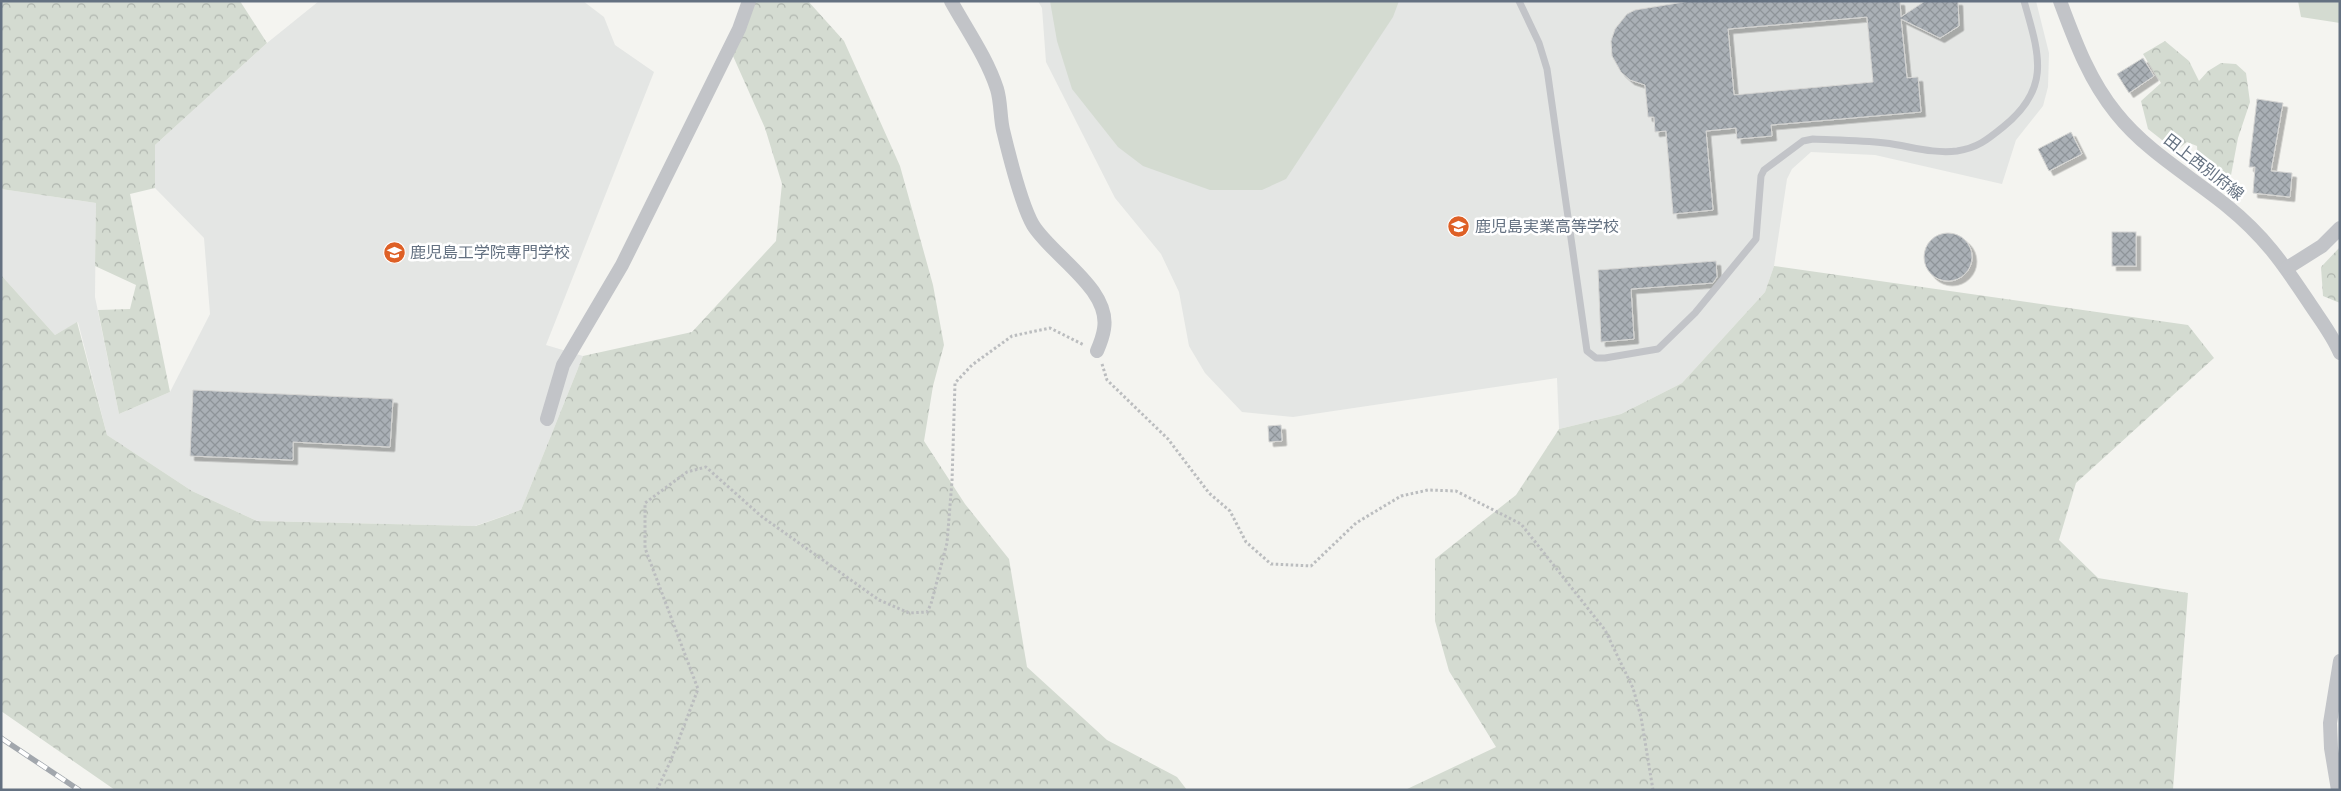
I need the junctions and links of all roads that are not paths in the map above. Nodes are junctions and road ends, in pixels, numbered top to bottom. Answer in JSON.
{"nodes":[{"id":1,"x":748,"y":1,"type":"edge"},
{"id":2,"x":951,"y":1,"type":"edge"},
{"id":3,"x":1519,"y":1,"type":"edge"},
{"id":4,"x":2024,"y":1,"type":"edge"},
{"id":5,"x":2060,"y":1,"type":"edge"},
{"id":6,"x":2340,"y":228,"type":"edge"},
{"id":7,"x":2287,"y":268,"type":"junction"},
{"id":8,"x":1097,"y":351,"type":"road end"},
{"id":9,"x":2340,"y":353,"type":"edge"},
{"id":10,"x":548,"y":419,"type":"dead end"},
{"id":11,"x":2340,"y":661,"type":"edge"},
{"id":12,"x":2338,"y":790,"type":"edge"}],
"edges":[{"from":1,"to":10,"type":"street"},
{"from":2,"to":8,"type":"street"},
{"from":3,"to":4,"type":"lane"},
{"from":5,"to":7,"type":"street","name":"田上西別府線"},
{"from":6,"to":7,"type":"street"},
{"from":7,"to":9,"type":"street","name":"田上西別府線"},
{"from":11,"to":12,"type":"street"}]}
